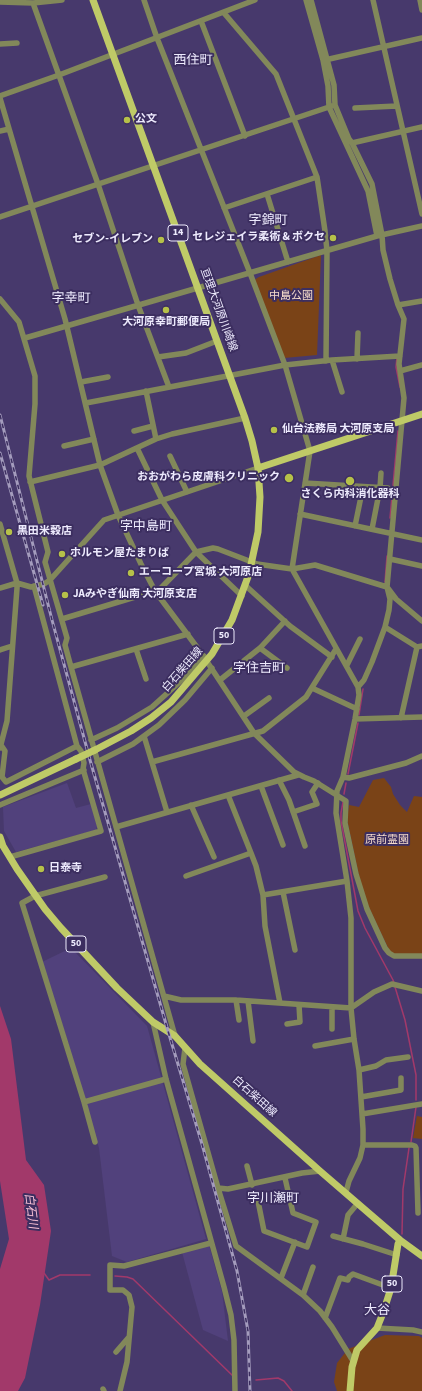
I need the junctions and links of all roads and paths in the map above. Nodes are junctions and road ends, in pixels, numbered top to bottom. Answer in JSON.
{"nodes":[{"id":1,"x":62,"y":0,"type":"edge"},
{"id":2,"x":93,"y":0,"type":"edge"},
{"id":3,"x":144,"y":0,"type":"edge"},
{"id":4,"x":255,"y":0,"type":"edge"},
{"id":5,"x":306,"y":0,"type":"edge"},
{"id":6,"x":311,"y":0,"type":"edge"},
{"id":7,"x":373,"y":0,"type":"edge"},
{"id":8,"x":420,"y":0,"type":"edge"},
{"id":9,"x":0,"y":2,"type":"edge"},
{"id":10,"x":27,"y":2,"type":"edge"},
{"id":11,"x":33,"y":3,"type":"junction"},
{"id":12,"x":422,"y":10,"type":"edge"},
{"id":13,"x":224,"y":13,"type":"junction"},
{"id":14,"x":201,"y":21,"type":"junction"},
{"id":15,"x":157,"y":38,"type":"junction"},
{"id":16,"x":422,"y":38,"type":"edge"},
{"id":17,"x":18,"y":43,"type":"dead end"},
{"id":18,"x":0,"y":44,"type":"edge"},
{"id":19,"x":384,"y":47,"type":"junction"},
{"id":20,"x":112,"y":54,"type":"junction"},
{"id":21,"x":325,"y":60,"type":"junction"},
{"id":22,"x":59,"y":75,"type":"junction"},
{"id":23,"x":0,"y":97,"type":"edge"},
{"id":24,"x":332,"y":106,"type":"junction"},
{"id":25,"x":397,"y":106,"type":"junction"},
{"id":26,"x":355,"y":108,"type":"dead end"},
{"id":27,"x":295,"y":119,"type":"junction"},
{"id":28,"x":422,"y":127,"type":"edge"},
{"id":29,"x":9,"y":128,"type":"junction"},
{"id":30,"x":0,"y":131,"type":"edge"},
{"id":31,"x":403,"y":132,"type":"junction"},
{"id":32,"x":245,"y":136,"type":"junction"},
{"id":33,"x":352,"y":143,"type":"junction"},
{"id":34,"x":201,"y":150,"type":"junction"},
{"id":35,"x":153,"y":166,"type":"junction"},
{"id":36,"x":317,"y":177,"type":"junction"},
{"id":37,"x":98,"y":184,"type":"junction"},
{"id":38,"x":267,"y":194,"type":"junction"},
{"id":39,"x":32,"y":206,"type":"junction"},
{"id":40,"x":224,"y":208,"type":"junction"},
{"id":41,"x":422,"y":214,"type":"edge"},
{"id":42,"x":0,"y":217,"type":"edge"},
{"id":43,"x":422,"y":226,"type":"edge"},
{"id":44,"x":379,"y":236,"type":"junction"},
{"id":45,"x":327,"y":251,"type":"junction"},
{"id":46,"x":288,"y":262,"type":"junction"},
{"id":47,"x":250,"y":273,"type":"junction"},
{"id":48,"x":198,"y":288,"type":"junction"},
{"id":49,"x":0,"y":298,"type":"edge"},
{"id":50,"x":422,"y":301,"type":"edge"},
{"id":51,"x":138,"y":305,"type":"junction"},
{"id":52,"x":398,"y":305,"type":"junction"},
{"id":53,"x":66,"y":326,"type":"junction"},
{"id":54,"x":358,"y":333,"type":"dead end"},
{"id":55,"x":24,"y":338,"type":"junction"},
{"id":56,"x":217,"y":341,"type":"junction"},
{"id":57,"x":158,"y":357,"type":"junction"},
{"id":58,"x":397,"y":357,"type":"junction"},
{"id":59,"x":357,"y":359,"type":"junction"},
{"id":60,"x":329,"y":360,"type":"junction"},
{"id":61,"x":285,"y":365,"type":"junction"},
{"id":62,"x":422,"y":365,"type":"edge"},
{"id":63,"x":400,"y":371,"type":"junction"},
{"id":64,"x":230,"y":375,"type":"junction"},
{"id":65,"x":108,"y":377,"type":"dead end"},
{"id":66,"x":81,"y":382,"type":"junction"},
{"id":67,"x":169,"y":387,"type":"junction"},
{"id":68,"x":146,"y":391,"type":"junction"},
{"id":69,"x":342,"y":392,"type":"dead end"},
{"id":70,"x":86,"y":403,"type":"junction"},
{"id":71,"x":422,"y":414,"type":"edge"},
{"id":72,"x":245,"y":418,"type":"junction"},
{"id":73,"x":401,"y":421,"type":"junction"},
{"id":74,"x":153,"y":426,"type":"junction"},
{"id":75,"x":134,"y":431,"type":"dead end"},
{"id":76,"x":94,"y":439,"type":"junction"},
{"id":77,"x":156,"y":439,"type":"junction"},
{"id":78,"x":64,"y":446,"type":"dead end"},
{"id":79,"x":136,"y":448,"type":"junction"},
{"id":80,"x":310,"y":451,"type":"junction"},
{"id":81,"x":170,"y":456,"type":"dead end"},
{"id":82,"x":100,"y":465,"type":"junction"},
{"id":83,"x":258,"y":468,"type":"junction"},
{"id":84,"x":381,"y":473,"type":"dead end"},
{"id":85,"x":30,"y":482,"type":"junction"},
{"id":86,"x":305,"y":482,"type":"junction"},
{"id":87,"x":363,"y":487,"type":"junction"},
{"id":88,"x":380,"y":488,"type":"junction"},
{"id":89,"x":388,"y":488,"type":"dead end"},
{"id":90,"x":186,"y":492,"type":"junction"},
{"id":91,"x":162,"y":500,"type":"junction"},
{"id":92,"x":300,"y":514,"type":"junction"},
{"id":93,"x":118,"y":515,"type":"junction"},
{"id":94,"x":0,"y":524,"type":"edge"},
{"id":95,"x":355,"y":526,"type":"junction"},
{"id":96,"x":372,"y":529,"type":"junction"},
{"id":97,"x":393,"y":534,"type":"junction"},
{"id":98,"x":422,"y":540,"type":"edge"},
{"id":99,"x":196,"y":552,"type":"junction"},
{"id":100,"x":390,"y":559,"type":"junction"},
{"id":101,"x":252,"y":562,"type":"junction"},
{"id":102,"x":422,"y":566,"type":"edge"},
{"id":103,"x":292,"y":569,"type":"junction"},
{"id":104,"x":50,"y":580,"type":"junction"},
{"id":105,"x":17,"y":583,"type":"junction"},
{"id":106,"x":34,"y":586,"type":"junction"},
{"id":107,"x":246,"y":586,"type":"junction"},
{"id":108,"x":387,"y":587,"type":"junction"},
{"id":109,"x":0,"y":588,"type":"edge"},
{"id":110,"x":155,"y":592,"type":"junction"},
{"id":111,"x":242,"y":596,"type":"junction"},
{"id":112,"x":62,"y":619,"type":"junction"},
{"id":113,"x":285,"y":621,"type":"junction"},
{"id":114,"x":422,"y":621,"type":"edge"},
{"id":115,"x":385,"y":627,"type":"junction"},
{"id":116,"x":188,"y":634,"type":"junction"},
{"id":117,"x":360,"y":639,"type":"dead end"},
{"id":118,"x":12,"y":646,"type":"junction"},
{"id":119,"x":419,"y":646,"type":"edge"},
{"id":120,"x":260,"y":648,"type":"junction"},
{"id":121,"x":136,"y":649,"type":"junction"},
{"id":122,"x":336,"y":649,"type":"junction"},
{"id":123,"x":0,"y":650,"type":"edge"},
{"id":124,"x":332,"y":657,"type":"junction"},
{"id":125,"x":206,"y":658,"type":"junction"},
{"id":126,"x":347,"y":665,"type":"junction"},
{"id":127,"x":71,"y":667,"type":"junction"},
{"id":128,"x":212,"y":668,"type":"junction"},
{"id":129,"x":287,"y":668,"type":"dead end"},
{"id":130,"x":146,"y":679,"type":"dead end"},
{"id":131,"x":220,"y":680,"type":"junction"},
{"id":132,"x":358,"y":687,"type":"junction"},
{"id":133,"x":312,"y":688,"type":"junction"},
{"id":134,"x":269,"y":698,"type":"dead end"},
{"id":135,"x":357,"y":709,"type":"junction"},
{"id":136,"x":244,"y":716,"type":"junction"},
{"id":137,"x":422,"y":717,"type":"edge"},
{"id":138,"x":401,"y":718,"type":"junction"},
{"id":139,"x":355,"y":719,"type":"junction"},
{"id":140,"x":254,"y":733,"type":"junction"},
{"id":141,"x":144,"y":736,"type":"junction"},
{"id":142,"x":91,"y":740,"type":"junction"},
{"id":143,"x":0,"y":746,"type":"edge"},
{"id":144,"x":77,"y":746,"type":"junction"},
{"id":145,"x":422,"y":756,"type":"edge"},
{"id":146,"x":97,"y":762,"type":"junction"},
{"id":147,"x":152,"y":762,"type":"junction"},
{"id":148,"x":84,"y":770,"type":"junction"},
{"id":149,"x":298,"y":775,"type":"junction"},
{"id":150,"x":343,"y":777,"type":"junction"},
{"id":151,"x":279,"y":780,"type":"junction"},
{"id":152,"x":318,"y":783,"type":"junction"},
{"id":153,"x":261,"y":786,"type":"junction"},
{"id":154,"x":337,"y":794,"type":"junction"},
{"id":155,"x":0,"y":795,"type":"edge"},
{"id":156,"x":228,"y":795,"type":"junction"},
{"id":157,"x":0,"y":805,"type":"edge"},
{"id":158,"x":191,"y":805,"type":"junction"},
{"id":159,"x":167,"y":812,"type":"junction"},
{"id":160,"x":293,"y":812,"type":"junction"},
{"id":161,"x":116,"y":827,"type":"junction"},
{"id":162,"x":0,"y":838,"type":"edge"},
{"id":163,"x":282,"y":845,"type":"dead end"},
{"id":164,"x":305,"y":846,"type":"dead end"},
{"id":165,"x":251,"y":853,"type":"junction"},
{"id":166,"x":10,"y":857,"type":"junction"},
{"id":167,"x":214,"y":857,"type":"dead end"},
{"id":168,"x":186,"y":876,"type":"dead end"},
{"id":169,"x":105,"y":877,"type":"dead end"},
{"id":170,"x":347,"y":881,"type":"junction"},
{"id":171,"x":283,"y":892,"type":"junction"},
{"id":172,"x":263,"y":895,"type":"junction"},
{"id":173,"x":35,"y":896,"type":"junction"},
{"id":174,"x":294,"y":950,"type":"dead end"},
{"id":175,"x":422,"y":956,"type":"edge"},
{"id":176,"x":422,"y":991,"type":"edge"},
{"id":177,"x":164,"y":996,"type":"junction"},
{"id":178,"x":236,"y":1000,"type":"junction"},
{"id":179,"x":248,"y":1001,"type":"junction"},
{"id":180,"x":280,"y":1003,"type":"junction"},
{"id":181,"x":299,"y":1005,"type":"junction"},
{"id":182,"x":332,"y":1007,"type":"junction"},
{"id":183,"x":351,"y":1008,"type":"junction"},
{"id":184,"x":239,"y":1020,"type":"dead end"},
{"id":185,"x":152,"y":1022,"type":"junction"},
{"id":186,"x":287,"y":1024,"type":"dead end"},
{"id":187,"x":332,"y":1029,"type":"dead end"},
{"id":188,"x":175,"y":1036,"type":"junction"},
{"id":189,"x":354,"y":1039,"type":"junction"},
{"id":190,"x":253,"y":1040,"type":"dead end"},
{"id":191,"x":315,"y":1046,"type":"dead end"},
{"id":192,"x":185,"y":1048,"type":"junction"},
{"id":193,"x":408,"y":1057,"type":"dead end"},
{"id":194,"x":359,"y":1070,"type":"junction"},
{"id":195,"x":401,"y":1078,"type":"dead end"},
{"id":196,"x":166,"y":1079,"type":"junction"},
{"id":197,"x":361,"y":1097,"type":"junction"},
{"id":198,"x":84,"y":1102,"type":"junction"},
{"id":199,"x":422,"y":1104,"type":"edge"},
{"id":200,"x":362,"y":1114,"type":"junction"},
{"id":201,"x":95,"y":1142,"type":"dead end"},
{"id":202,"x":363,"y":1145,"type":"junction"},
{"id":203,"x":248,"y":1166,"type":"dead end"},
{"id":204,"x":320,"y":1171,"type":"junction"},
{"id":205,"x":286,"y":1178,"type":"junction"},
{"id":206,"x":252,"y":1185,"type":"junction"},
{"id":207,"x":218,"y":1188,"type":"junction"},
{"id":208,"x":346,"y":1192,"type":"junction"},
{"id":209,"x":289,"y":1196,"type":"junction"},
{"id":210,"x":358,"y":1203,"type":"junction"},
{"id":211,"x":418,"y":1213,"type":"dead end"},
{"id":212,"x":333,"y":1236,"type":"dead end"},
{"id":213,"x":343,"y":1239,"type":"junction"},
{"id":214,"x":400,"y":1240,"type":"junction"},
{"id":215,"x":295,"y":1242,"type":"junction"},
{"id":216,"x":211,"y":1243,"type":"junction"},
{"id":217,"x":397,"y":1255,"type":"junction"},
{"id":218,"x":422,"y":1256,"type":"edge"},
{"id":219,"x":313,"y":1267,"type":"dead end"},
{"id":220,"x":281,"y":1278,"type":"junction"},
{"id":221,"x":391,"y":1288,"type":"junction"},
{"id":222,"x":303,"y":1295,"type":"junction"},
{"id":223,"x":325,"y":1318,"type":"junction"},
{"id":224,"x":377,"y":1328,"type":"junction"},
{"id":225,"x":422,"y":1332,"type":"edge"},
{"id":226,"x":129,"y":1337,"type":"junction"},
{"id":227,"x":116,"y":1352,"type":"dead end"},
{"id":228,"x":353,"y":1360,"type":"junction"},
{"id":229,"x":120,"y":1391,"type":"edge"},
{"id":230,"x":235,"y":1391,"type":"edge"},
{"id":231,"x":350,"y":1391,"type":"edge"}],
"edges":[{"from":1,"to":11,"type":"street"},
{"from":2,"to":20,"type":"main road","name":"亘理大河原川崎線","number":"14"},
{"from":3,"to":15,"type":"street"},
{"from":4,"to":13,"type":"street"},
{"from":5,"to":21,"type":"street"},
{"from":6,"to":21,"type":"street"},
{"from":7,"to":19,"type":"street"},
{"from":8,"to":12,"type":"street"},
{"from":9,"to":10,"type":"street"},
{"from":10,"to":11,"type":"street"},
{"from":11,"to":22,"type":"street"},
{"from":13,"to":14,"type":"street"},
{"from":13,"to":27,"type":"street"},
{"from":14,"to":15,"type":"street"},
{"from":14,"to":32,"type":"street"},
{"from":15,"to":20,"type":"street"},
{"from":15,"to":34,"type":"street"},
{"from":16,"to":19,"type":"street"},
{"from":17,"to":18,"type":"street"},
{"from":19,"to":21,"type":"street"},
{"from":19,"to":25,"type":"street"},
{"from":20,"to":22,"type":"street"},
{"from":20,"to":35,"type":"main road","name":"亘理大河原川崎線","number":"14"},
{"from":21,"to":24,"type":"street"},
{"from":22,"to":23,"type":"street"},
{"from":22,"to":37,"type":"street"},
{"from":23,"to":29,"type":"street"},
{"from":24,"to":27,"type":"street"},
{"from":24,"to":33,"type":"street"},
{"from":24,"to":44,"type":"street"},
{"from":25,"to":26,"type":"street"},
{"from":25,"to":31,"type":"street"},
{"from":27,"to":32,"type":"street"},
{"from":27,"to":36,"type":"street"},
{"from":28,"to":31,"type":"street"},
{"from":29,"to":30,"type":"street"},
{"from":29,"to":39,"type":"street"},
{"from":31,"to":33,"type":"street"},
{"from":31,"to":41,"type":"street"},
{"from":32,"to":34,"type":"street"},
{"from":33,"to":44,"type":"street"},
{"from":34,"to":35,"type":"street"},
{"from":34,"to":40,"type":"street"},
{"from":35,"to":37,"type":"street"},
{"from":35,"to":48,"type":"main road","name":"亘理大河原川崎線","number":"14"},
{"from":36,"to":38,"type":"street"},
{"from":36,"to":45,"type":"street"},
{"from":37,"to":39,"type":"street"},
{"from":37,"to":51,"type":"street"},
{"from":38,"to":40,"type":"street"},
{"from":38,"to":46,"type":"street"},
{"from":39,"to":42,"type":"street"},
{"from":39,"to":53,"type":"street"},
{"from":40,"to":47,"type":"street"},
{"from":43,"to":44,"type":"street"},
{"from":44,"to":45,"type":"street"},
{"from":44,"to":52,"type":"street"},
{"from":45,"to":46,"type":"street"},
{"from":45,"to":60,"type":"street"},
{"from":46,"to":47,"type":"street"},
{"from":47,"to":48,"type":"street"},
{"from":47,"to":61,"type":"street"},
{"from":48,"to":51,"type":"street"},
{"from":48,"to":56,"type":"main road","name":"亘理大河原川崎線","number":"14"},
{"from":49,"to":55,"type":"street"},
{"from":50,"to":52,"type":"street"},
{"from":51,"to":53,"type":"street"},
{"from":51,"to":57,"type":"street"},
{"from":52,"to":58,"type":"street"},
{"from":53,"to":55,"type":"street"},
{"from":53,"to":66,"type":"street"},
{"from":54,"to":59,"type":"street"},
{"from":55,"to":85,"type":"street"},
{"from":56,"to":57,"type":"street"},
{"from":56,"to":64,"type":"main road","name":"亘理大河原川崎線","number":"14"},
{"from":57,"to":67,"type":"street"},
{"from":58,"to":59,"type":"street"},
{"from":58,"to":63,"type":"street"},
{"from":59,"to":60,"type":"street"},
{"from":60,"to":61,"type":"street"},
{"from":60,"to":69,"type":"street"},
{"from":61,"to":64,"type":"street"},
{"from":61,"to":80,"type":"street"},
{"from":62,"to":63,"type":"street"},
{"from":63,"to":73,"type":"street"},
{"from":64,"to":67,"type":"street"},
{"from":64,"to":72,"type":"main road","name":"亘理大河原川崎線","number":"14"},
{"from":65,"to":66,"type":"street"},
{"from":66,"to":70,"type":"street"},
{"from":67,"to":68,"type":"street"},
{"from":68,"to":70,"type":"street"},
{"from":68,"to":74,"type":"street"},
{"from":70,"to":76,"type":"street"},
{"from":71,"to":73,"type":"main road"},
{"from":72,"to":77,"type":"street"},
{"from":72,"to":83,"type":"main road","name":"亘理大河原川崎線","number":"14"},
{"from":73,"to":80,"type":"main road"},
{"from":73,"to":97,"type":"street"},
{"from":74,"to":75,"type":"street"},
{"from":74,"to":77,"type":"street"},
{"from":76,"to":78,"type":"street"},
{"from":76,"to":82,"type":"street"},
{"from":77,"to":79,"type":"street"},
{"from":79,"to":82,"type":"street"},
{"from":79,"to":91,"type":"street"},
{"from":80,"to":83,"type":"main road"},
{"from":80,"to":86,"type":"street"},
{"from":81,"to":90,"type":"street"},
{"from":82,"to":85,"type":"street"},
{"from":82,"to":93,"type":"street"},
{"from":83,"to":90,"type":"street"},
{"from":83,"to":101,"type":"main road","name":"白石柴田線","number":"50"},
{"from":84,"to":88,"type":"street"},
{"from":85,"to":104,"type":"street"},
{"from":86,"to":87,"type":"street"},
{"from":86,"to":92,"type":"street"},
{"from":87,"to":88,"type":"street"},
{"from":87,"to":95,"type":"street"},
{"from":88,"to":89,"type":"street"},
{"from":88,"to":96,"type":"street"},
{"from":90,"to":91,"type":"street"},
{"from":91,"to":93,"type":"street"},
{"from":91,"to":99,"type":"street"},
{"from":92,"to":95,"type":"street"},
{"from":92,"to":103,"type":"street"},
{"from":93,"to":104,"type":"street"},
{"from":93,"to":110,"type":"street"},
{"from":94,"to":105,"type":"street"},
{"from":95,"to":96,"type":"street"},
{"from":96,"to":97,"type":"street"},
{"from":97,"to":98,"type":"street"},
{"from":97,"to":100,"type":"street"},
{"from":99,"to":101,"type":"street"},
{"from":99,"to":110,"type":"street"},
{"from":99,"to":111,"type":"street"},
{"from":100,"to":102,"type":"street"},
{"from":100,"to":108,"type":"street"},
{"from":101,"to":103,"type":"street"},
{"from":101,"to":107,"type":"main road","name":"白石柴田線","number":"50"},
{"from":103,"to":108,"type":"street"},
{"from":103,"to":122,"type":"street"},
{"from":104,"to":106,"type":"street"},
{"from":104,"to":112,"type":"street"},
{"from":105,"to":106,"type":"street"},
{"from":105,"to":109,"type":"street"},
{"from":105,"to":118,"type":"street"},
{"from":106,"to":144,"type":"street"},
{"from":107,"to":111,"type":"main road","name":"白石柴田線","number":"50"},
{"from":107,"to":113,"type":"street"},
{"from":108,"to":114,"type":"street"},
{"from":108,"to":115,"type":"street"},
{"from":110,"to":112,"type":"street"},
{"from":110,"to":116,"type":"street"},
{"from":111,"to":125,"type":"main road","name":"白石柴田線","number":"50"},
{"from":112,"to":127,"type":"street"},
{"from":113,"to":120,"type":"street"},
{"from":113,"to":124,"type":"street"},
{"from":115,"to":119,"type":"street"},
{"from":115,"to":132,"type":"street"},
{"from":116,"to":121,"type":"street"},
{"from":116,"to":125,"type":"street"},
{"from":117,"to":126,"type":"street"},
{"from":118,"to":123,"type":"street"},
{"from":118,"to":143,"type":"street"},
{"from":119,"to":138,"type":"street"},
{"from":120,"to":129,"type":"street"},
{"from":120,"to":131,"type":"street"},
{"from":121,"to":127,"type":"street"},
{"from":121,"to":130,"type":"street"},
{"from":122,"to":124,"type":"street"},
{"from":122,"to":126,"type":"street"},
{"from":124,"to":133,"type":"street"},
{"from":125,"to":128,"type":"street"},
{"from":125,"to":142,"type":"street"},
{"from":125,"to":155,"type":"main road","name":"白石柴田線","number":"50","bridge":true},
{"from":126,"to":132,"type":"street"},
{"from":127,"to":142,"type":"street"},
{"from":128,"to":131,"type":"street"},
{"from":128,"to":141,"type":"street"},
{"from":131,"to":136,"type":"street"},
{"from":132,"to":135,"type":"street"},
{"from":133,"to":135,"type":"street"},
{"from":133,"to":140,"type":"street"},
{"from":134,"to":136,"type":"street"},
{"from":135,"to":139,"type":"street"},
{"from":136,"to":140,"type":"street"},
{"from":137,"to":138,"type":"street"},
{"from":138,"to":139,"type":"street"},
{"from":139,"to":150,"type":"street"},
{"from":140,"to":147,"type":"street"},
{"from":140,"to":149,"type":"street"},
{"from":141,"to":146,"type":"street"},
{"from":141,"to":147,"type":"street"},
{"from":142,"to":146,"type":"street"},
{"from":143,"to":144,"type":"street"},
{"from":144,"to":148,"type":"street"},
{"from":145,"to":150,"type":"street"},
{"from":146,"to":161,"type":"street"},
{"from":147,"to":159,"type":"street"},
{"from":148,"to":157,"type":"street"},
{"from":148,"to":166,"type":"street"},
{"from":149,"to":151,"type":"street"},
{"from":149,"to":152,"type":"street"},
{"from":150,"to":154,"type":"street"},
{"from":151,"to":153,"type":"street"},
{"from":151,"to":160,"type":"street"},
{"from":152,"to":154,"type":"street"},
{"from":152,"to":160,"type":"street"},
{"from":153,"to":156,"type":"street"},
{"from":153,"to":163,"type":"street"},
{"from":154,"to":170,"type":"street"},
{"from":154,"to":175,"type":"street"},
{"from":156,"to":158,"type":"street"},
{"from":156,"to":165,"type":"street"},
{"from":158,"to":159,"type":"street"},
{"from":158,"to":167,"type":"street"},
{"from":159,"to":161,"type":"street"},
{"from":160,"to":164,"type":"street"},
{"from":161,"to":177,"type":"street"},
{"from":162,"to":166,"type":"main road","name":"白石柴田線","number":"50"},
{"from":165,"to":168,"type":"street"},
{"from":165,"to":172,"type":"street"},
{"from":166,"to":173,"type":"main road","name":"白石柴田線","number":"50"},
{"from":169,"to":173,"type":"street"},
{"from":170,"to":171,"type":"street"},
{"from":170,"to":183,"type":"street"},
{"from":171,"to":172,"type":"street"},
{"from":171,"to":174,"type":"street"},
{"from":172,"to":180,"type":"street"},
{"from":173,"to":185,"type":"main road","name":"白石柴田線","number":"50"},
{"from":173,"to":198,"type":"street"},
{"from":176,"to":183,"type":"street"},
{"from":177,"to":178,"type":"street"},
{"from":177,"to":188,"type":"street"},
{"from":178,"to":179,"type":"street"},
{"from":178,"to":184,"type":"street"},
{"from":179,"to":180,"type":"street"},
{"from":179,"to":190,"type":"street"},
{"from":180,"to":181,"type":"street"},
{"from":181,"to":182,"type":"street"},
{"from":181,"to":186,"type":"street"},
{"from":182,"to":183,"type":"street"},
{"from":182,"to":187,"type":"street"},
{"from":183,"to":189,"type":"street"},
{"from":185,"to":188,"type":"main road","name":"白石柴田線","number":"50"},
{"from":185,"to":196,"type":"street"},
{"from":188,"to":192,"type":"main road","name":"白石柴田線","number":"50"},
{"from":189,"to":191,"type":"street"},
{"from":189,"to":194,"type":"street"},
{"from":192,"to":204,"type":"main road","name":"白石柴田線","number":"50"},
{"from":192,"to":207,"type":"street"},
{"from":193,"to":194,"type":"street"},
{"from":194,"to":197,"type":"street"},
{"from":195,"to":197,"type":"street"},
{"from":196,"to":198,"type":"street"},
{"from":196,"to":216,"type":"street"},
{"from":197,"to":200,"type":"street"},
{"from":198,"to":201,"type":"street"},
{"from":199,"to":200,"type":"street"},
{"from":200,"to":202,"type":"street"},
{"from":202,"to":208,"type":"street"},
{"from":202,"to":211,"type":"street"},
{"from":203,"to":206,"type":"street"},
{"from":204,"to":205,"type":"street"},
{"from":204,"to":208,"type":"main road","name":"白石柴田線","number":"50"},
{"from":205,"to":206,"type":"street"},
{"from":205,"to":209,"type":"street"},
{"from":206,"to":207,"type":"street"},
{"from":207,"to":220,"type":"street"},
{"from":208,"to":210,"type":"main road","name":"白石柴田線","number":"50"},
{"from":209,"to":215,"type":"street"},
{"from":209,"to":215,"type":"street"},
{"from":210,"to":213,"type":"street"},
{"from":210,"to":214,"type":"main road","name":"白石柴田線","number":"50"},
{"from":212,"to":213,"type":"street"},
{"from":213,"to":217,"type":"street"},
{"from":214,"to":217,"type":"main road","number":"50"},
{"from":214,"to":218,"type":"main road","name":"白石柴田線"},
{"from":215,"to":220,"type":"street"},
{"from":216,"to":226,"type":"street"},
{"from":216,"to":230,"type":"street"},
{"from":217,"to":221,"type":"main road","number":"50"},
{"from":219,"to":222,"type":"street"},
{"from":220,"to":222,"type":"street"},
{"from":221,"to":223,"type":"street"},
{"from":221,"to":224,"type":"main road","number":"50"},
{"from":222,"to":223,"type":"street"},
{"from":223,"to":228,"type":"street"},
{"from":224,"to":225,"type":"street"},
{"from":224,"to":228,"type":"main road","number":"50"},
{"from":226,"to":227,"type":"street"},
{"from":226,"to":229,"type":"street"},
{"from":228,"to":231,"type":"main road","number":"50"}]}
